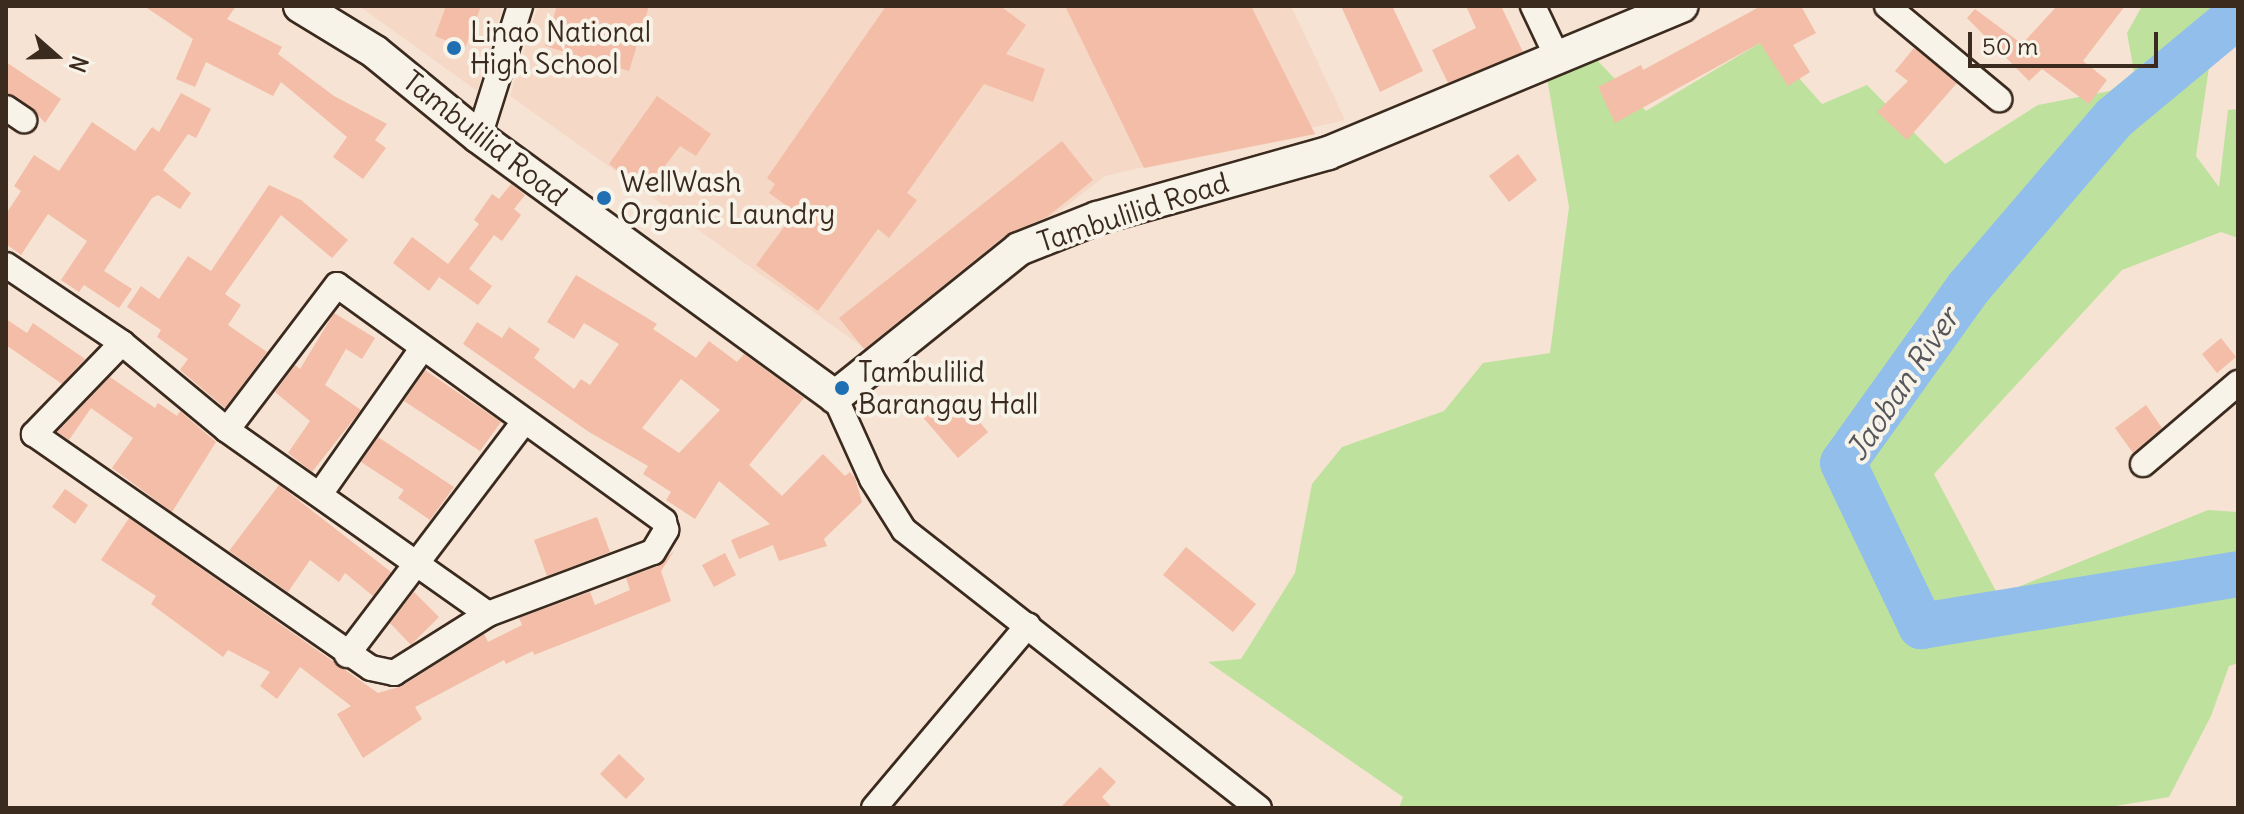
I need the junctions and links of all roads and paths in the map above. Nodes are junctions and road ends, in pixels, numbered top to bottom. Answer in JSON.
{"nodes":[{"id":1,"x":300,"y":6,"type":"edge"},
{"id":2,"x":520,"y":6,"type":"edge"},
{"id":3,"x":1533,"y":6,"type":"edge"},
{"id":4,"x":1682,"y":6,"type":"edge"},
{"id":5,"x":1887,"y":6,"type":"edge"},
{"id":6,"x":1558,"y":59,"type":"junction"},
{"id":7,"x":1999,"y":99,"type":"dead end"},
{"id":8,"x":479,"y":137,"type":"junction"},
{"id":9,"x":6,"y":265,"type":"edge"},
{"id":10,"x":122,"y":343,"type":"junction"},
{"id":11,"x":422,"y":349,"type":"junction"},
{"id":12,"x":2238,"y":383,"type":"edge"},
{"id":13,"x":835,"y":397,"type":"junction"},
{"id":14,"x":523,"y":423,"type":"junction"},
{"id":15,"x":227,"y":430,"type":"junction"},
{"id":16,"x":2143,"y":464,"type":"dead end"},
{"id":17,"x":320,"y":494,"type":"junction"},
{"id":18,"x":417,"y":561,"type":"junction"},
{"id":19,"x":488,"y":614,"type":"junction"},
{"id":20,"x":1028,"y":625,"type":"junction"},
{"id":21,"x":347,"y":655,"type":"junction"},
{"id":22,"x":874,"y":808,"type":"edge"},
{"id":23,"x":1259,"y":808,"type":"edge"}],
"edges":[{"from":1,"to":8,"type":"street","name":"Tambulilid Road"},
{"from":2,"to":8,"type":"street"},
{"from":3,"to":6,"type":"street"},
{"from":4,"to":6,"type":"street","name":"Tambulilid Road"},
{"from":5,"to":7,"type":"street"},
{"from":6,"to":13,"type":"street","name":"Tambulilid Road"},
{"from":8,"to":13,"type":"street","name":"Tambulilid Road"},
{"from":9,"to":10,"type":"street"},
{"from":10,"to":15,"type":"street"},
{"from":10,"to":21,"type":"street"},
{"from":11,"to":14,"type":"street"},
{"from":11,"to":15,"type":"street"},
{"from":11,"to":17,"type":"street"},
{"from":12,"to":16,"type":"street"},
{"from":13,"to":20,"type":"street"},
{"from":14,"to":18,"type":"street"},
{"from":14,"to":19,"type":"street"},
{"from":15,"to":17,"type":"street"},
{"from":17,"to":18,"type":"street"},
{"from":18,"to":19,"type":"street"},
{"from":18,"to":21,"type":"street"},
{"from":19,"to":21,"type":"street"},
{"from":20,"to":22,"type":"street"},
{"from":20,"to":23,"type":"street"}]}
